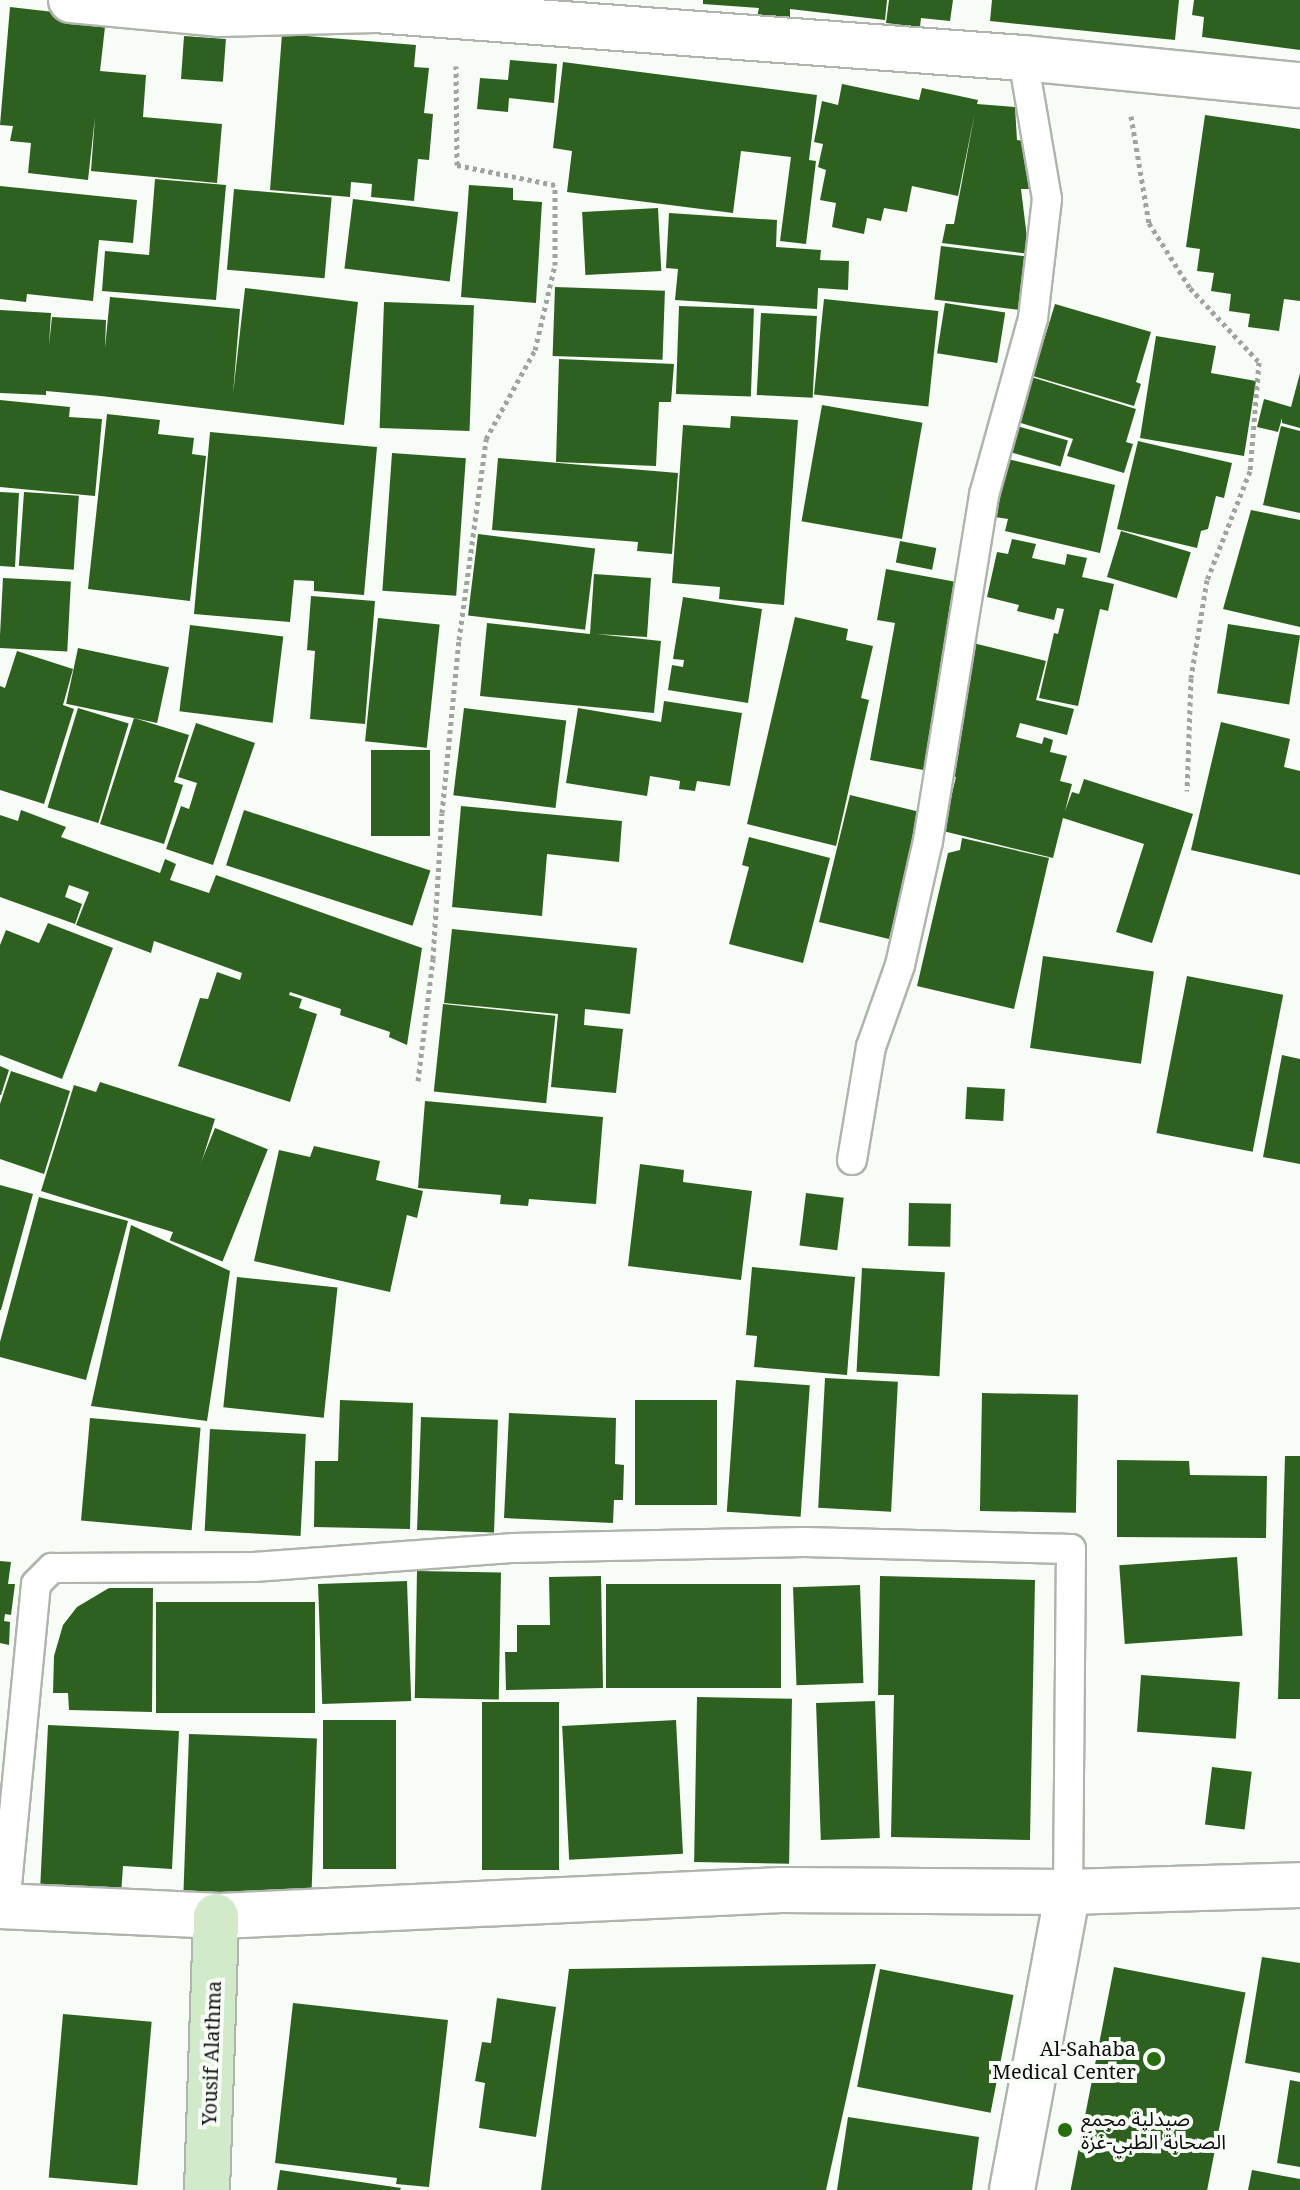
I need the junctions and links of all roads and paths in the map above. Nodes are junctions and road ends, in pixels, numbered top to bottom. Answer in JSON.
{"nodes":[{"id":1,"x":71,"y":0,"type":"edge"},
{"id":2,"x":375,"y":5,"type":"edge"},
{"id":3,"x":218,"y":7,"type":"edge"},
{"id":4,"x":455,"y":17,"type":"junction"},
{"id":5,"x":1023,"y":58,"type":"junction"},
{"id":6,"x":1123,"y":68,"type":"junction"},
{"id":7,"x":1300,"y":85,"type":"edge"},
{"id":8,"x":1187,"y":791,"type":"dead end"},
{"id":9,"x":418,"y":1081,"type":"dead end"},
{"id":10,"x":852,"y":1160,"type":"dead end"},
{"id":11,"x":1300,"y":1885,"type":"edge"},
{"id":12,"x":1068,"y":1892,"type":"junction"},
{"id":13,"x":2,"y":1906,"type":"edge"},
{"id":14,"x":216,"y":1916,"type":"junction"},
{"id":15,"x":207,"y":2190,"type":"edge"},
{"id":16,"x":1012,"y":2190,"type":"edge"}],
"edges":[{"from":1,"to":3,"type":"street"},
{"from":2,"to":3,"type":"street"},
{"from":2,"to":4,"type":"street"},
{"from":4,"to":5,"type":"street"},
{"from":4,"to":9,"type":"path"},
{"from":5,"to":6,"type":"street"},
{"from":5,"to":10,"type":"lane"},
{"from":6,"to":7,"type":"street"},
{"from":6,"to":8,"type":"path"},
{"from":11,"to":12,"type":"street"},
{"from":12,"to":13,"type":"lane"},
{"from":12,"to":14,"type":"street"},
{"from":12,"to":16,"type":"street"},
{"from":13,"to":14,"type":"street"},
{"from":14,"to":15,"type":"street","name":"Yousif Alathma"}]}
